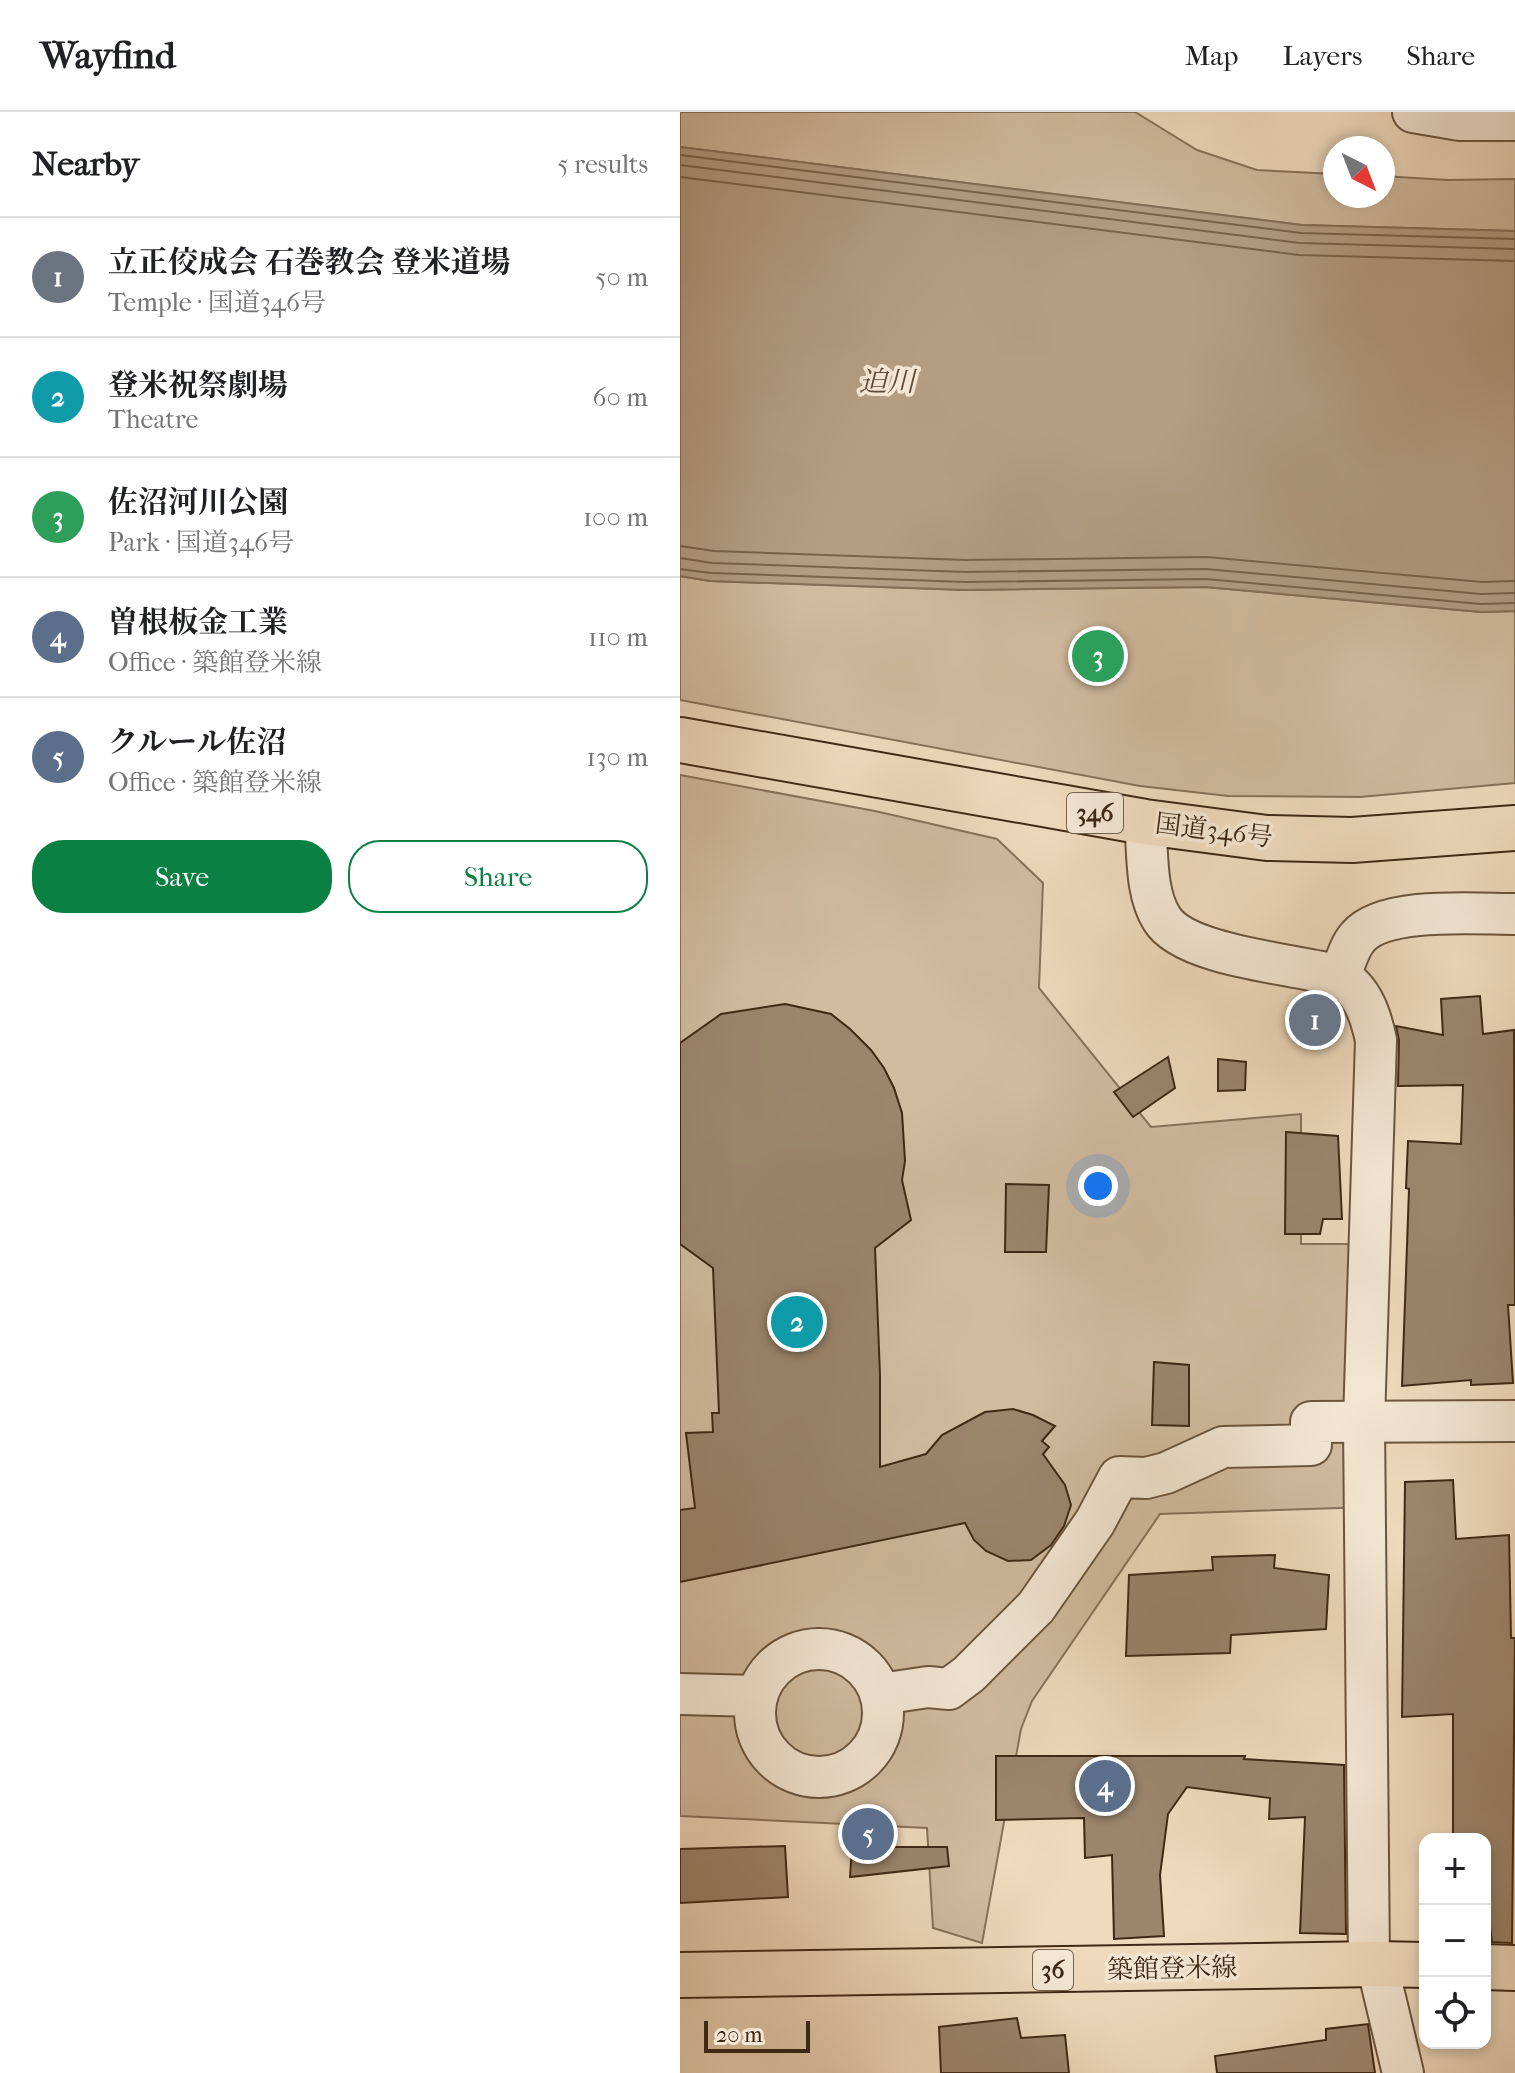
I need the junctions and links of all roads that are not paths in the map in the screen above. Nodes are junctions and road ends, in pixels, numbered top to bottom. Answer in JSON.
{"nodes":[{"id":1,"x":1413,"y":112,"type":"edge"},
{"id":2,"x":1515,"y":120,"type":"edge"},
{"id":3,"x":680,"y":740,"type":"edge"},
{"id":4,"x":1145,"y":822,"type":"junction"},
{"id":5,"x":1515,"y":828,"type":"edge"},
{"id":6,"x":1515,"y":914,"type":"edge"},
{"id":7,"x":1340,"y":976,"type":"junction"},
{"id":8,"x":1364,"y":1421,"type":"junction"},
{"id":9,"x":1515,"y":1421,"type":"edge"},
{"id":10,"x":680,"y":1694,"type":"edge"},
{"id":11,"x":881,"y":1694,"type":"junction"},
{"id":12,"x":757,"y":1696,"type":"junction"},
{"id":13,"x":1373,"y":1964,"type":"junction"},
{"id":14,"x":1419,"y":1965,"type":"edge"},
{"id":15,"x":1491,"y":1967,"type":"edge"},
{"id":16,"x":1515,"y":1968,"type":"edge"},
{"id":17,"x":680,"y":1975,"type":"edge"},
{"id":18,"x":1403,"y":2073,"type":"edge"}],
"edges":[{"from":1,"to":2,"type":"street"},
{"from":3,"to":4,"type":"main road","name":"国道346号","number":"346"},
{"from":4,"to":5,"type":"main road","name":"国道346号","number":"346"},
{"from":4,"to":7,"type":"street"},
{"from":6,"to":7,"type":"street"},
{"from":7,"to":8,"type":"street"},
{"from":8,"to":9,"type":"street"},
{"from":8,"to":11,"type":"street"},
{"from":8,"to":13,"type":"street"},
{"from":10,"to":12,"type":"street"},
{"from":11,"to":12,"type":"street"},
{"from":11,"to":12,"type":"street"},
{"from":13,"to":14,"type":"main road","name":"築館登米線","number":"36"},
{"from":13,"to":17,"type":"main road","name":"築館登米線","number":"36"},
{"from":13,"to":18,"type":"street"},
{"from":15,"to":16,"type":"main road"}]}
